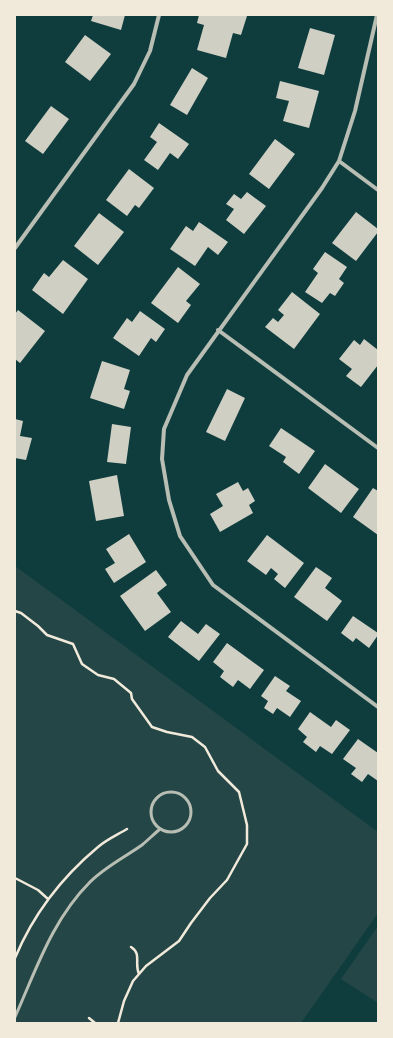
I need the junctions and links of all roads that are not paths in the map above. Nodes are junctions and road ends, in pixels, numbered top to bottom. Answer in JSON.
{"nodes":[{"id":1,"x":159,"y":15,"type":"edge"},
{"id":2,"x":377,"y":15,"type":"edge"},
{"id":3,"x":339,"y":161,"type":"junction"},
{"id":4,"x":378,"y":190,"type":"edge"},
{"id":5,"x":15,"y":248,"type":"edge"},
{"id":6,"x":218,"y":330,"type":"junction"},
{"id":7,"x":378,"y":448,"type":"edge"},
{"id":8,"x":378,"y":707,"type":"edge"},
{"id":9,"x":160,"y":829,"type":"junction"},
{"id":10,"x":15,"y":1018,"type":"edge"}],
"edges":[{"from":1,"to":5,"type":"street"},
{"from":2,"to":3,"type":"street"},
{"from":3,"to":4,"type":"street"},
{"from":3,"to":6,"type":"street"},
{"from":6,"to":7,"type":"street"},
{"from":6,"to":8,"type":"street"},
{"from":9,"to":9,"type":"lane"},
{"from":9,"to":10,"type":"lane"}]}
